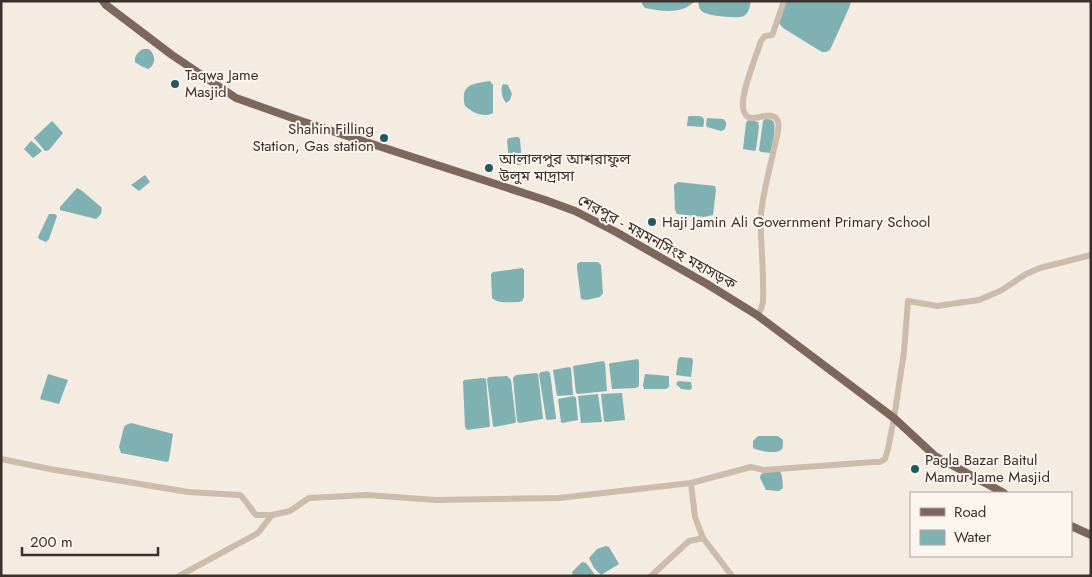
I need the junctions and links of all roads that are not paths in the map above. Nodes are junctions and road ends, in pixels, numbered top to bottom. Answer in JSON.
{"nodes":[{"id":1,"x":103,"y":1,"type":"edge"},
{"id":2,"x":784,"y":1,"type":"edge"},
{"id":3,"x":1091,"y":255,"type":"edge"},
{"id":4,"x":756,"y":315,"type":"junction"},
{"id":5,"x":894,"y":418,"type":"junction"},
{"id":6,"x":1,"y":459,"type":"edge"},
{"id":7,"x":691,"y":483,"type":"junction"},
{"id":8,"x":1002,"y":492,"type":"edge"},
{"id":9,"x":272,"y":515,"type":"junction"},
{"id":10,"x":1072,"y":526,"type":"edge"},
{"id":11,"x":1091,"y":536,"type":"edge"},
{"id":12,"x":703,"y":538,"type":"junction"},
{"id":13,"x":179,"y":576,"type":"edge"},
{"id":14,"x":651,"y":576,"type":"edge"},
{"id":15,"x":732,"y":576,"type":"edge"}],
"edges":[{"from":1,"to":4,"type":"main road","name":"শেরপুর - ময়মনসিংহ মহাসড়ক"},
{"from":2,"to":4,"type":"street"},
{"from":3,"to":5,"type":"street"},
{"from":4,"to":5,"type":"main road","name":"শেরপুর - ময়মনসিংহ মহাসড়ক"},
{"from":5,"to":7,"type":"street"},
{"from":5,"to":8,"type":"main road","name":"শেরপুর - ময়মনসিংহ মহাসড়ক"},
{"from":6,"to":9,"type":"street"},
{"from":7,"to":9,"type":"street"},
{"from":7,"to":12,"type":"street"},
{"from":9,"to":13,"type":"street"},
{"from":10,"to":11,"type":"main road"},
{"from":12,"to":14,"type":"street"},
{"from":12,"to":15,"type":"street"}]}
